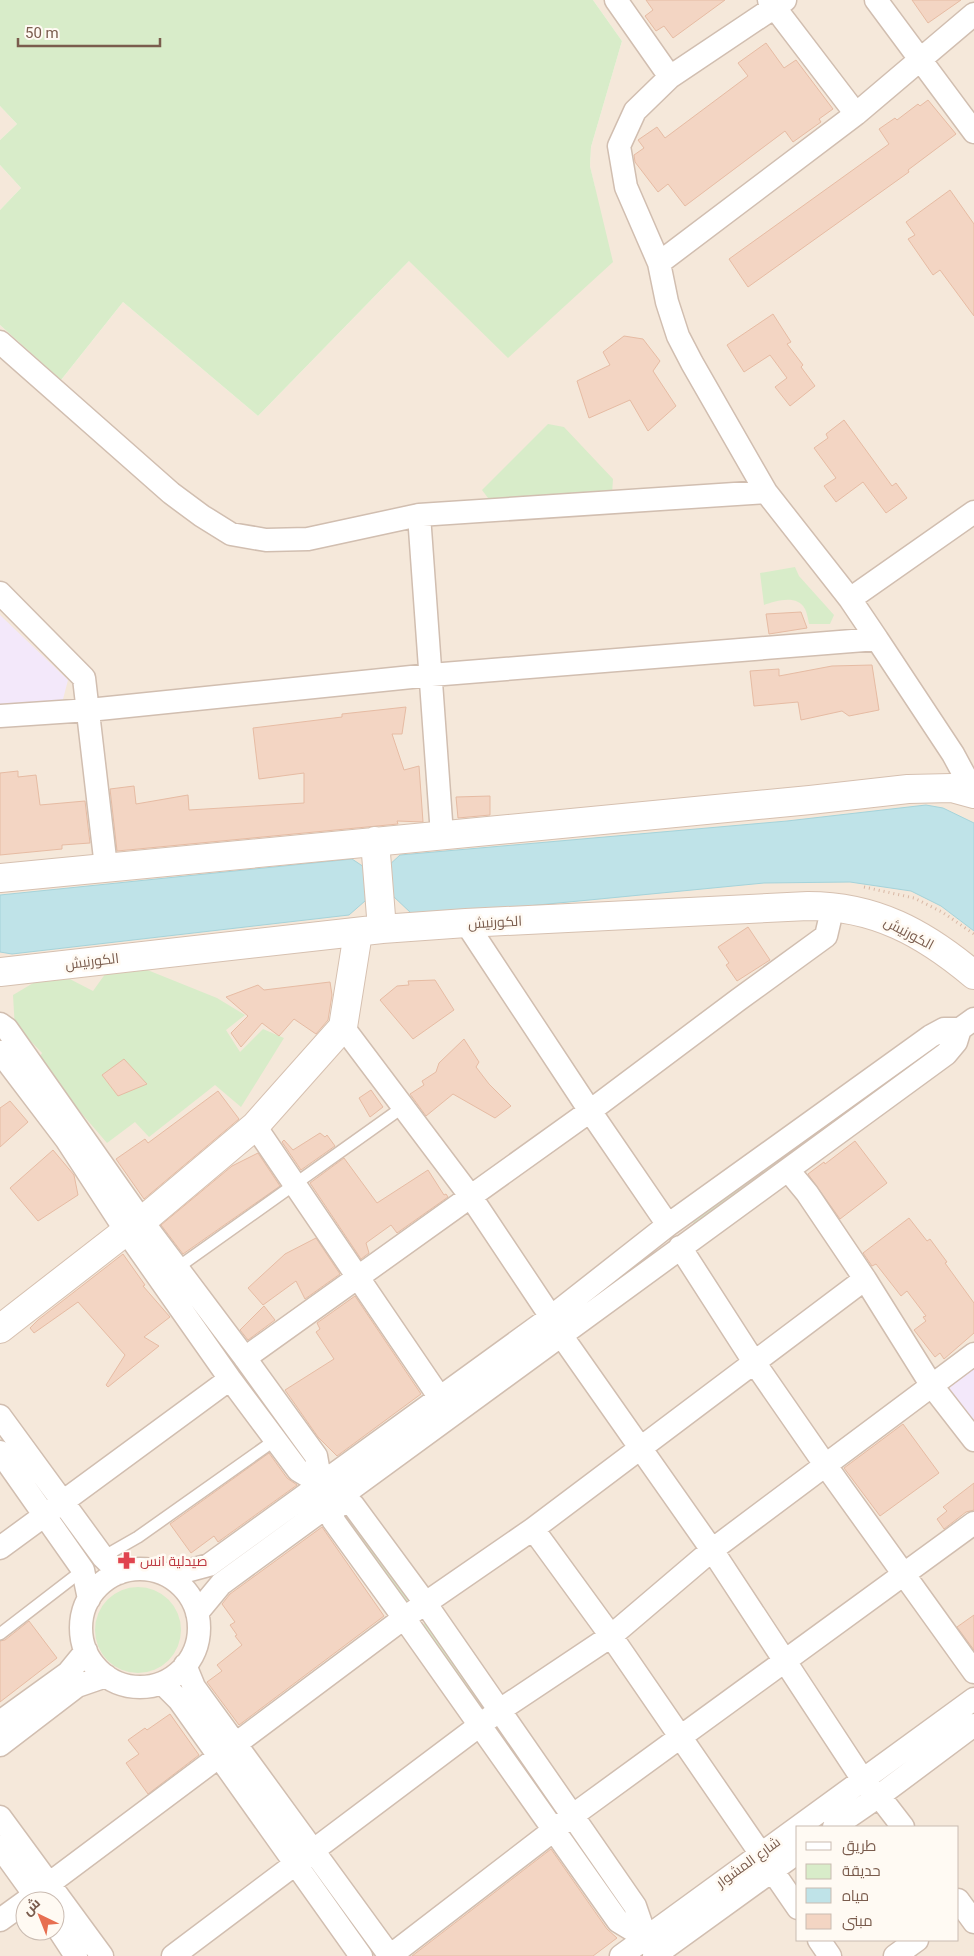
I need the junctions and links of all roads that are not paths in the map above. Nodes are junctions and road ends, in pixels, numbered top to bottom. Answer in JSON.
{"nodes":[{"id":1,"x":616,"y":0,"type":"edge"},
{"id":2,"x":876,"y":0,"type":"edge"},
{"id":3,"x":776,"y":2,"type":"edge"},
{"id":4,"x":974,"y":14,"type":"edge"},
{"id":5,"x":919,"y":59,"type":"junction"},
{"id":6,"x":670,"y":77,"type":"junction"},
{"id":7,"x":856,"y":114,"type":"junction"},
{"id":8,"x":974,"y":132,"type":"edge"},
{"id":9,"x":659,"y":263,"type":"junction"},
{"id":10,"x":0,"y":342,"type":"edge"},
{"id":11,"x":766,"y":492,"type":"junction"},
{"id":12,"x":974,"y":512,"type":"edge"},
{"id":13,"x":419,"y":515,"type":"junction"},
{"id":14,"x":0,"y":593,"type":"edge"},
{"id":15,"x":850,"y":598,"type":"junction"},
{"id":16,"x":877,"y":639,"type":"junction"},
{"id":17,"x":431,"y":675,"type":"junction"},
{"id":18,"x":89,"y":710,"type":"junction"},
{"id":19,"x":0,"y":716,"type":"edge"},
{"id":20,"x":974,"y":794,"type":"edge"},
{"id":21,"x":442,"y":835,"type":"junction"},
{"id":22,"x":375,"y":849,"type":"junction"},
{"id":23,"x":106,"y":867,"type":"junction"},
{"id":24,"x":0,"y":878,"type":"edge"},
{"id":25,"x":833,"y":906,"type":"junction"},
{"id":26,"x":466,"y":923,"type":"junction"},
{"id":27,"x":373,"y":925,"type":"junction"},
{"id":28,"x":0,"y":972,"type":"edge"},
{"id":29,"x":974,"y":975,"type":"edge"},
{"id":30,"x":0,"y":1024,"type":"edge"},
{"id":31,"x":967,"y":1024,"type":"edge"},
{"id":32,"x":343,"y":1027,"type":"junction"},
{"id":33,"x":0,"y":1052,"type":"edge"},
{"id":34,"x":8,"y":1077,"type":"edge"},
{"id":35,"x":403,"y":1107,"type":"junction"},
{"id":36,"x":590,"y":1111,"type":"junction"},
{"id":37,"x":255,"y":1126,"type":"junction"},
{"id":38,"x":788,"y":1170,"type":"junction"},
{"id":39,"x":295,"y":1185,"type":"junction"},
{"id":40,"x":471,"y":1197,"type":"junction"},
{"id":41,"x":668,"y":1225,"type":"junction"},
{"id":42,"x":134,"y":1226,"type":"junction"},
{"id":43,"x":680,"y":1247,"type":"junction"},
{"id":44,"x":177,"y":1268,"type":"junction"},
{"id":45,"x":358,"y":1278,"type":"junction"},
{"id":46,"x":865,"y":1278,"type":"junction"},
{"id":47,"x":556,"y":1326,"type":"junction"},
{"id":48,"x":0,"y":1329,"type":"edge"},
{"id":49,"x":974,"y":1354,"type":"edge"},
{"id":50,"x":245,"y":1358,"type":"junction"},
{"id":51,"x":754,"y":1362,"type":"junction"},
{"id":52,"x":230,"y":1379,"type":"junction"},
{"id":53,"x":932,"y":1386,"type":"junction"},
{"id":54,"x":440,"y":1398,"type":"junction"},
{"id":55,"x":0,"y":1416,"type":"edge"},
{"id":56,"x":275,"y":1440,"type":"junction"},
{"id":57,"x":974,"y":1440,"type":"edge"},
{"id":58,"x":640,"y":1447,"type":"junction"},
{"id":59,"x":0,"y":1452,"type":"edge"},
{"id":60,"x":826,"y":1466,"type":"junction"},
{"id":61,"x":328,"y":1492,"type":"junction"},
{"id":62,"x":53,"y":1508,"type":"junction"},
{"id":63,"x":974,"y":1522,"type":"edge"},
{"id":64,"x":533,"y":1529,"type":"junction"},
{"id":65,"x":0,"y":1548,"type":"edge"},
{"id":66,"x":712,"y":1550,"type":"junction"},
{"id":67,"x":102,"y":1556,"type":"junction"},
{"id":68,"x":83,"y":1570,"type":"junction"},
{"id":69,"x":119,"y":1573,"type":"junction"},
{"id":70,"x":904,"y":1574,"type":"junction"},
{"id":71,"x":168,"y":1576,"type":"junction"},
{"id":72,"x":89,"y":1599,"type":"junction"},
{"id":73,"x":426,"y":1604,"type":"junction"},
{"id":74,"x":197,"y":1613,"type":"junction"},
{"id":75,"x":404,"y":1618,"type":"junction"},
{"id":76,"x":0,"y":1634,"type":"edge"},
{"id":77,"x":611,"y":1636,"type":"junction"},
{"id":78,"x":86,"y":1651,"type":"junction"},
{"id":79,"x":786,"y":1661,"type":"junction"},
{"id":80,"x":185,"y":1665,"type":"junction"},
{"id":81,"x":974,"y":1672,"type":"edge"},
{"id":82,"x":106,"y":1676,"type":"junction"},
{"id":83,"x":162,"y":1683,"type":"junction"},
{"id":84,"x":974,"y":1699,"type":"edge"},
{"id":85,"x":500,"y":1710,"type":"junction"},
{"id":86,"x":0,"y":1722,"type":"edge"},
{"id":87,"x":480,"y":1725,"type":"junction"},
{"id":88,"x":974,"y":1725,"type":"edge"},
{"id":89,"x":681,"y":1738,"type":"junction"},
{"id":90,"x":0,"y":1745,"type":"edge"},
{"id":91,"x":227,"y":1750,"type":"junction"},
{"id":92,"x":863,"y":1780,"type":"junction"},
{"id":93,"x":879,"y":1796,"type":"junction"},
{"id":94,"x":572,"y":1816,"type":"junction"},
{"id":95,"x":0,"y":1817,"type":"edge"},
{"id":96,"x":808,"y":1826,"type":"edge"},
{"id":97,"x":835,"y":1826,"type":"edge"},
{"id":98,"x":901,"y":1826,"type":"edge"},
{"id":99,"x":554,"y":1831,"type":"junction"},
{"id":100,"x":796,"y":1836,"type":"edge"},
{"id":101,"x":0,"y":1847,"type":"edge"},
{"id":102,"x":313,"y":1850,"type":"junction"},
{"id":103,"x":796,"y":1853,"type":"edge"},
{"id":104,"x":766,"y":1861,"type":"junction"},
{"id":105,"x":294,"y":1864,"type":"junction"},
{"id":106,"x":31,"y":1891,"type":"edge"},
{"id":107,"x":33,"y":1891,"type":"edge"},
{"id":108,"x":42,"y":1891,"type":"edge"},
{"id":109,"x":796,"y":1905,"type":"edge"},
{"id":110,"x":15,"y":1910,"type":"edge"},
{"id":111,"x":0,"y":1920,"type":"edge"},
{"id":112,"x":65,"y":1923,"type":"edge"},
{"id":113,"x":65,"y":1939,"type":"edge"},
{"id":114,"x":820,"y":1941,"type":"edge"},
{"id":115,"x":916,"y":1941,"type":"edge"},
{"id":116,"x":655,"y":1952,"type":"edge"},
{"id":117,"x":76,"y":1956,"type":"edge"},
{"id":118,"x":102,"y":1956,"type":"edge"},
{"id":119,"x":173,"y":1956,"type":"edge"},
{"id":120,"x":361,"y":1956,"type":"edge"},
{"id":121,"x":390,"y":1956,"type":"edge"},
{"id":122,"x":620,"y":1956,"type":"edge"},
{"id":123,"x":830,"y":1956,"type":"edge"},
{"id":124,"x":895,"y":1956,"type":"edge"}],
"edges":[{"from":1,"to":6,"type":"street"},
{"from":2,"to":5,"type":"street"},
{"from":3,"to":6,"type":"street"},
{"from":3,"to":7,"type":"street"},
{"from":4,"to":5,"type":"street"},
{"from":5,"to":7,"type":"street"},
{"from":5,"to":8,"type":"street"},
{"from":6,"to":9,"type":"street"},
{"from":7,"to":9,"type":"street"},
{"from":9,"to":11,"type":"street"},
{"from":10,"to":13,"type":"street"},
{"from":11,"to":13,"type":"street"},
{"from":11,"to":15,"type":"street"},
{"from":12,"to":15,"type":"street"},
{"from":13,"to":17,"type":"street"},
{"from":14,"to":18,"type":"street"},
{"from":15,"to":16,"type":"street"},
{"from":16,"to":17,"type":"street"},
{"from":16,"to":20,"type":"street"},
{"from":17,"to":18,"type":"street"},
{"from":17,"to":21,"type":"street"},
{"from":18,"to":19,"type":"street"},
{"from":18,"to":23,"type":"street"},
{"from":20,"to":21,"type":"main road"},
{"from":21,"to":22,"type":"main road"},
{"from":22,"to":23,"type":"main road"},
{"from":22,"to":27,"type":"main road"},
{"from":23,"to":24,"type":"main road"},
{"from":25,"to":26,"type":"main road","name":"الكورنيش"},
{"from":25,"to":29,"type":"main road","name":"الكورنيش"},
{"from":25,"to":36,"type":"street"},
{"from":26,"to":27,"type":"main road","name":"الكورنيش"},
{"from":26,"to":36,"type":"street"},
{"from":27,"to":28,"type":"main road","name":"الكورنيش"},
{"from":27,"to":32,"type":"main road"},
{"from":30,"to":42,"type":"street"},
{"from":31,"to":38,"type":"street"},
{"from":31,"to":41,"type":"street"},
{"from":32,"to":35,"type":"street"},
{"from":32,"to":37,"type":"main road"},
{"from":33,"to":34,"type":"street"},
{"from":34,"to":42,"type":"street"},
{"from":35,"to":39,"type":"lane"},
{"from":35,"to":40,"type":"street"},
{"from":36,"to":40,"type":"street"},
{"from":36,"to":41,"type":"street"},
{"from":37,"to":39,"type":"street"},
{"from":37,"to":42,"type":"main road"},
{"from":38,"to":43,"type":"street"},
{"from":38,"to":46,"type":"street"},
{"from":39,"to":44,"type":"lane"},
{"from":39,"to":45,"type":"street"},
{"from":40,"to":45,"type":"street"},
{"from":40,"to":47,"type":"street"},
{"from":41,"to":47,"type":"street"},
{"from":42,"to":44,"type":"street"},
{"from":42,"to":48,"type":"main road"},
{"from":42,"to":52,"type":"street"},
{"from":43,"to":47,"type":"street"},
{"from":43,"to":51,"type":"street"},
{"from":44,"to":50,"type":"street"},
{"from":45,"to":50,"type":"street"},
{"from":45,"to":54,"type":"street"},
{"from":46,"to":51,"type":"street"},
{"from":46,"to":53,"type":"street"},
{"from":47,"to":54,"type":"street"},
{"from":47,"to":58,"type":"street"},
{"from":47,"to":61,"type":"street"},
{"from":49,"to":53,"type":"street"},
{"from":50,"to":61,"type":"street"},
{"from":51,"to":58,"type":"street"},
{"from":51,"to":60,"type":"street"},
{"from":52,"to":56,"type":"street"},
{"from":52,"to":62,"type":"street"},
{"from":53,"to":57,"type":"street"},
{"from":53,"to":60,"type":"street"},
{"from":54,"to":61,"type":"street"},
{"from":55,"to":62,"type":"street"},
{"from":56,"to":61,"type":"street"},
{"from":56,"to":67,"type":"lane"},
{"from":58,"to":64,"type":"street"},
{"from":58,"to":66,"type":"street"},
{"from":59,"to":62,"type":"street"},
{"from":60,"to":66,"type":"street"},
{"from":60,"to":70,"type":"street"},
{"from":61,"to":71,"type":"street"},
{"from":61,"to":73,"type":"street"},
{"from":61,"to":74,"type":"street"},
{"from":61,"to":75,"type":"street"},
{"from":62,"to":65,"type":"street"},
{"from":62,"to":67,"type":"street"},
{"from":62,"to":68,"type":"street"},
{"from":63,"to":70,"type":"street"},
{"from":64,"to":73,"type":"street"},
{"from":64,"to":77,"type":"street"},
{"from":66,"to":77,"type":"street"},
{"from":66,"to":79,"type":"street"},
{"from":67,"to":69,"type":"street"},
{"from":68,"to":72,"type":"street"},
{"from":68,"to":76,"type":"lane"},
{"from":69,"to":71,"type":"street"},
{"from":69,"to":72,"type":"street"},
{"from":70,"to":79,"type":"street"},
{"from":70,"to":81,"type":"street"},
{"from":71,"to":74,"type":"street"},
{"from":72,"to":78,"type":"street"},
{"from":73,"to":75,"type":"street"},
{"from":73,"to":85,"type":"street"},
{"from":74,"to":80,"type":"street"},
{"from":75,"to":87,"type":"street"},
{"from":75,"to":91,"type":"street"},
{"from":77,"to":85,"type":"street"},
{"from":77,"to":89,"type":"street"},
{"from":78,"to":82,"type":"street"},
{"from":78,"to":86,"type":"street"},
{"from":79,"to":89,"type":"street"},
{"from":79,"to":92,"type":"street"},
{"from":80,"to":83,"type":"street"},
{"from":80,"to":91,"type":"street"},
{"from":82,"to":83,"type":"street"},
{"from":82,"to":90,"type":"street"},
{"from":83,"to":91,"type":"street"},
{"from":84,"to":92,"type":"street","name":"شارع المشوار"},
{"from":85,"to":87,"type":"street"},
{"from":85,"to":94,"type":"street"},
{"from":87,"to":99,"type":"street"},
{"from":87,"to":102,"type":"street"},
{"from":88,"to":93,"type":"street"},
{"from":89,"to":94,"type":"street"},
{"from":89,"to":104,"type":"street"},
{"from":91,"to":102,"type":"street"},
{"from":91,"to":105,"type":"street"},
{"from":91,"to":108,"type":"street"},
{"from":92,"to":93,"type":"street"},
{"from":92,"to":96,"type":"street","name":"شارع المشوار"},
{"from":93,"to":97,"type":"street"},
{"from":93,"to":98,"type":"street"},
{"from":94,"to":99,"type":"street"},
{"from":94,"to":116,"type":"street"},
{"from":95,"to":107,"type":"street"},
{"from":99,"to":116,"type":"street"},
{"from":99,"to":121,"type":"street"},
{"from":100,"to":104,"type":"street","name":"شارع المشوار"},
{"from":101,"to":106,"type":"street"},
{"from":102,"to":105,"type":"street"},
{"from":102,"to":121,"type":"street"},
{"from":103,"to":104,"type":"street","name":"شارع المشوار"},
{"from":104,"to":109,"type":"street"},
{"from":104,"to":116,"type":"street","name":"شارع المشوار"},
{"from":105,"to":119,"type":"street"},
{"from":105,"to":120,"type":"street"},
{"from":110,"to":111,"type":"street"},
{"from":112,"to":118,"type":"street"},
{"from":113,"to":117,"type":"street"},
{"from":114,"to":123,"type":"street"},
{"from":115,"to":124,"type":"street"},
{"from":116,"to":122,"type":"street","name":"شارع المشوار"}]}
